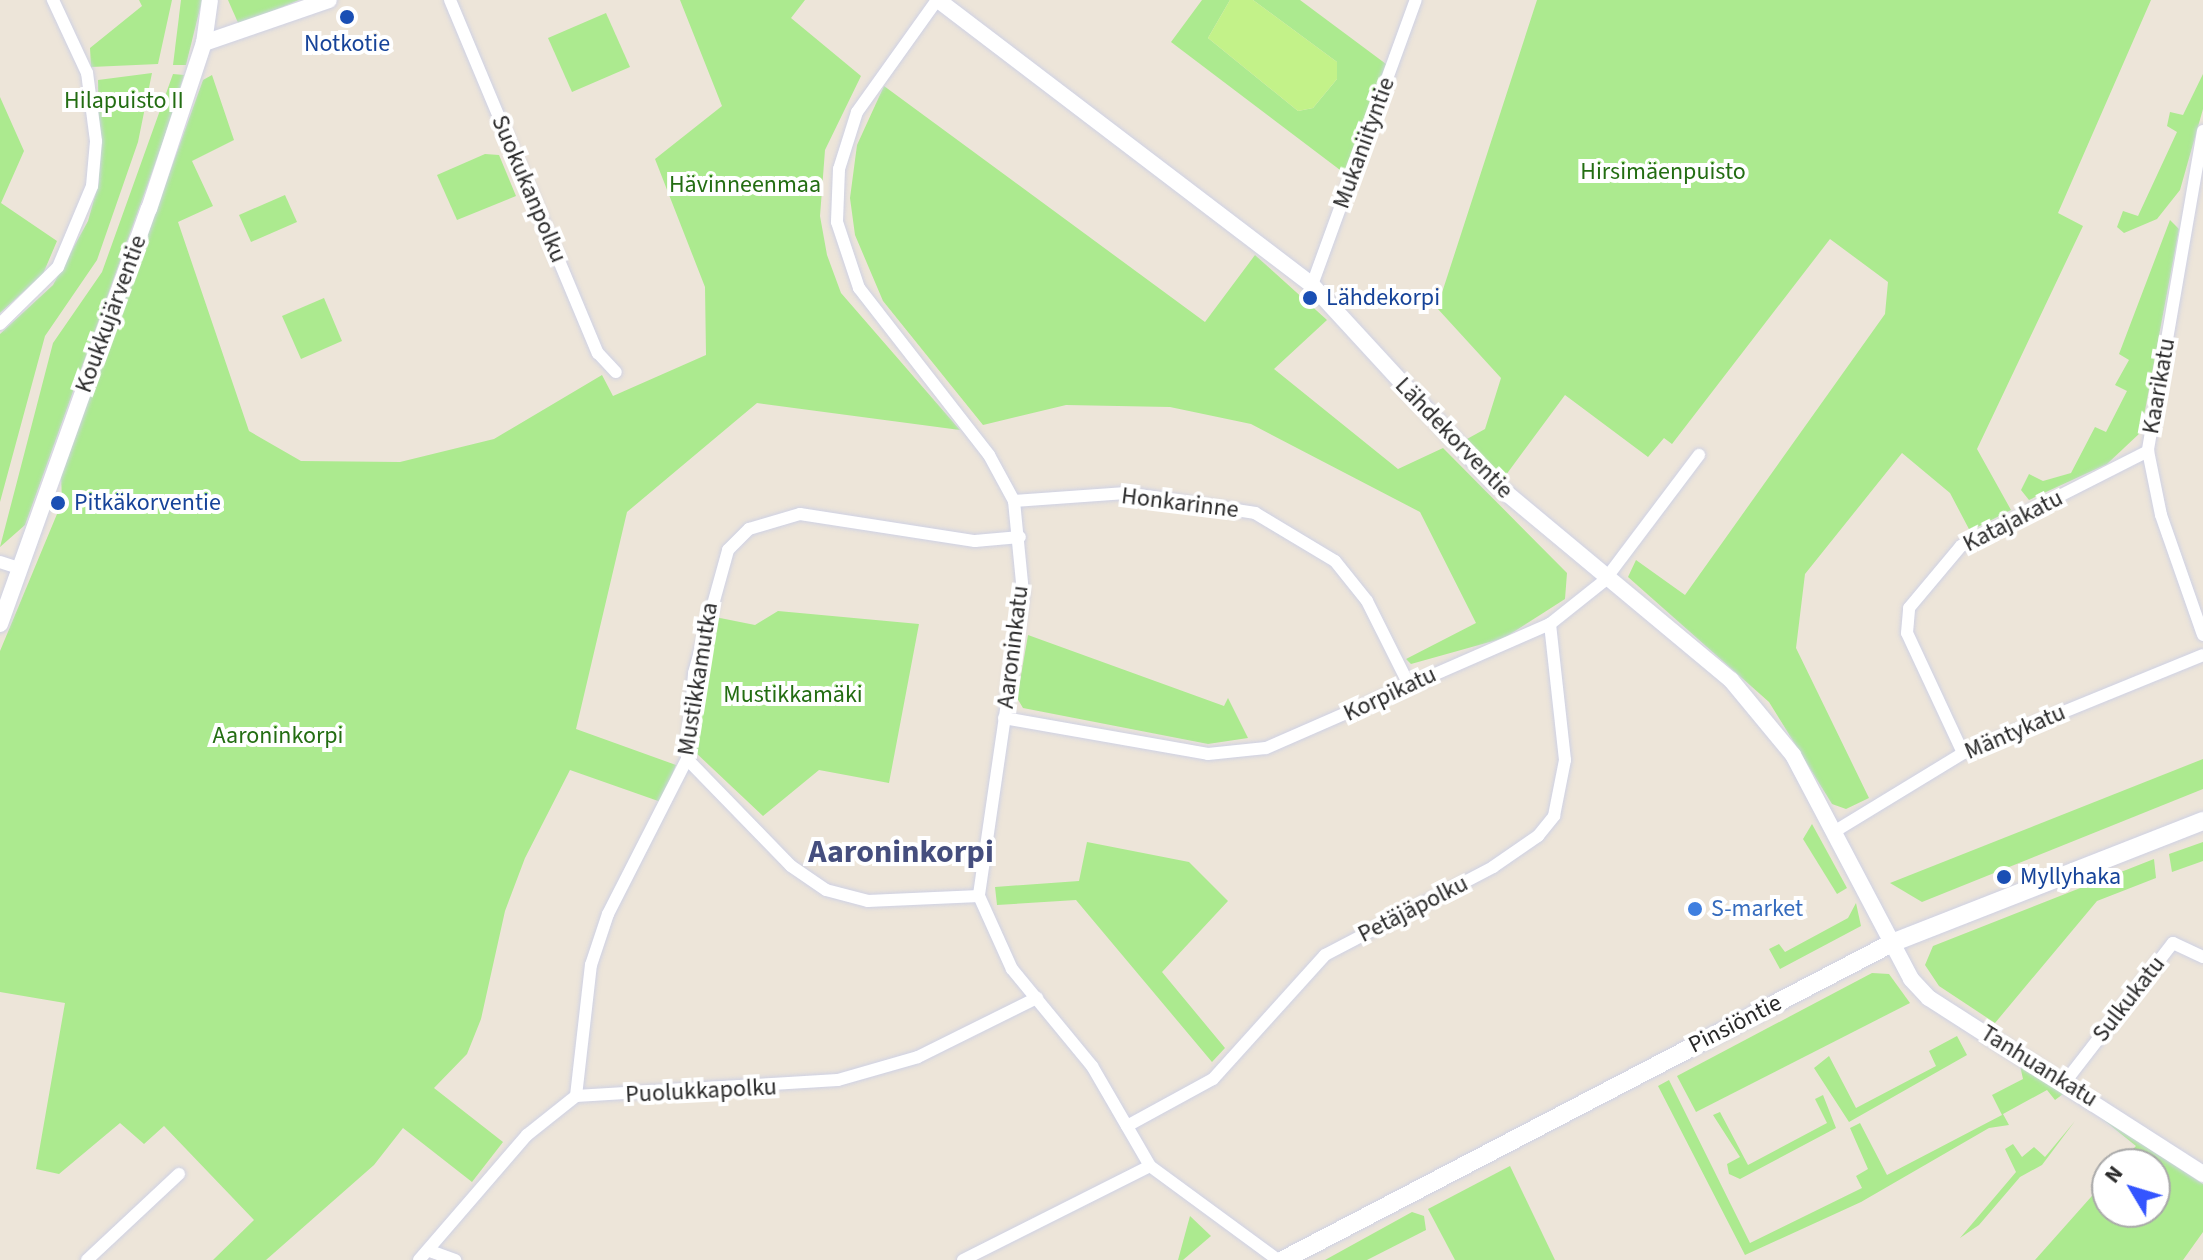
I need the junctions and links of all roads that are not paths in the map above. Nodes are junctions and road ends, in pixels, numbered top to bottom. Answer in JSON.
{"nodes":[{"id":1,"x":53,"y":0,"type":"edge"},
{"id":2,"x":210,"y":0,"type":"edge"},
{"id":3,"x":329,"y":0,"type":"edge"},
{"id":4,"x":450,"y":0,"type":"edge"},
{"id":5,"x":937,"y":0,"type":"edge"},
{"id":6,"x":1416,"y":0,"type":"edge"},
{"id":7,"x":204,"y":43,"type":"junction"},
{"id":8,"x":2203,"y":131,"type":"edge"},
{"id":9,"x":2199,"y":162,"type":"edge"},
{"id":10,"x":1312,"y":285,"type":"junction"},
{"id":11,"x":0,"y":324,"type":"edge"},
{"id":12,"x":616,"y":372,"type":"dead end"},
{"id":13,"x":2148,"y":451,"type":"junction"},
{"id":14,"x":1699,"y":455,"type":"dead end"},
{"id":15,"x":1014,"y":501,"type":"junction"},
{"id":16,"x":1020,"y":537,"type":"junction"},
{"id":17,"x":0,"y":562,"type":"edge"},
{"id":18,"x":21,"y":569,"type":"junction"},
{"id":19,"x":1604,"y":581,"type":"junction"},
{"id":20,"x":0,"y":624,"type":"edge"},
{"id":21,"x":1550,"y":624,"type":"junction"},
{"id":22,"x":2203,"y":635,"type":"edge"},
{"id":23,"x":2203,"y":655,"type":"edge"},
{"id":24,"x":1408,"y":683,"type":"junction"},
{"id":25,"x":1004,"y":718,"type":"junction"},
{"id":26,"x":1963,"y":753,"type":"junction"},
{"id":27,"x":687,"y":759,"type":"junction"},
{"id":28,"x":2203,"y":821,"type":"edge"},
{"id":29,"x":1837,"y":830,"type":"junction"},
{"id":30,"x":979,"y":896,"type":"junction"},
{"id":31,"x":1894,"y":942,"type":"junction"},
{"id":32,"x":2203,"y":957,"type":"edge"},
{"id":33,"x":1037,"y":998,"type":"junction"},
{"id":34,"x":2065,"y":1082,"type":"junction"},
{"id":35,"x":576,"y":1096,"type":"junction"},
{"id":36,"x":1127,"y":1126,"type":"junction"},
{"id":37,"x":1150,"y":1166,"type":"junction"},
{"id":38,"x":179,"y":1174,"type":"dead end"},
{"id":39,"x":2203,"y":1174,"type":"edge"},
{"id":40,"x":424,"y":1256,"type":"edge"},
{"id":41,"x":87,"y":1260,"type":"edge"},
{"id":42,"x":455,"y":1260,"type":"edge"},
{"id":43,"x":963,"y":1260,"type":"edge"},
{"id":44,"x":1280,"y":1260,"type":"edge"}],
"edges":[{"from":1,"to":11,"type":"street"},
{"from":2,"to":7,"type":"street","name":"Koukkujärventie"},
{"from":3,"to":7,"type":"street"},
{"from":4,"to":12,"type":"street","name":"Suokukanpolku"},
{"from":5,"to":10,"type":"street","name":"Lähdekorventie"},
{"from":5,"to":15,"type":"street","name":"Aaroninkatu"},
{"from":6,"to":10,"type":"street","name":"Mukaniityntie"},
{"from":7,"to":18,"type":"street","name":"Koukkujärventie"},
{"from":8,"to":9,"type":"street","name":"Kaarikatu"},
{"from":9,"to":13,"type":"street","name":"Kaarikatu"},
{"from":10,"to":19,"type":"street","name":"Lähdekorventie"},
{"from":13,"to":22,"type":"street","name":"Kaarikatu"},
{"from":13,"to":26,"type":"street","name":"Katajakatu"},
{"from":14,"to":19,"type":"street","name":"Korpikatu"},
{"from":15,"to":16,"type":"street","name":"Aaroninkatu"},
{"from":15,"to":24,"type":"street","name":"Honkarinne"},
{"from":16,"to":25,"type":"street","name":"Aaroninkatu"},
{"from":16,"to":27,"type":"street","name":"Mustikkamutka"},
{"from":17,"to":18,"type":"street"},
{"from":18,"to":20,"type":"street","name":"Koukkujärventie"},
{"from":19,"to":21,"type":"street","name":"Korpikatu"},
{"from":19,"to":29,"type":"street","name":"Lähdekorventie"},
{"from":21,"to":24,"type":"street","name":"Korpikatu"},
{"from":21,"to":36,"type":"street","name":"Petäjäpolku"},
{"from":23,"to":26,"type":"street","name":"Mäntykatu"},
{"from":24,"to":25,"type":"street","name":"Korpikatu"},
{"from":25,"to":30,"type":"street","name":"Aaroninkatu"},
{"from":26,"to":29,"type":"street","name":"Mäntykatu"},
{"from":27,"to":30,"type":"street"},
{"from":27,"to":35,"type":"street","name":"Mustikkamutka"},
{"from":28,"to":31,"type":"main road","name":"Pinsiöntie"},
{"from":29,"to":31,"type":"street","name":"Lähdekorventie"},
{"from":30,"to":33,"type":"street","name":"Aaroninkatu"},
{"from":31,"to":34,"type":"street","name":"Tanhuankatu"},
{"from":31,"to":44,"type":"main road","name":"Pinsiöntie"},
{"from":32,"to":34,"type":"street","name":"Sulkukatu"},
{"from":33,"to":35,"type":"street","name":"Puolukkapolku"},
{"from":33,"to":36,"type":"street","name":"Aaroninkatu"},
{"from":34,"to":39,"type":"street","name":"Tanhuankatu"},
{"from":35,"to":40,"type":"street"},
{"from":36,"to":37,"type":"street","name":"Aaroninkatu"},
{"from":37,"to":43,"type":"street"},
{"from":37,"to":44,"type":"street","name":"Aaroninkatu"},
{"from":38,"to":41,"type":"street"},
{"from":40,"to":42,"type":"street"}]}
